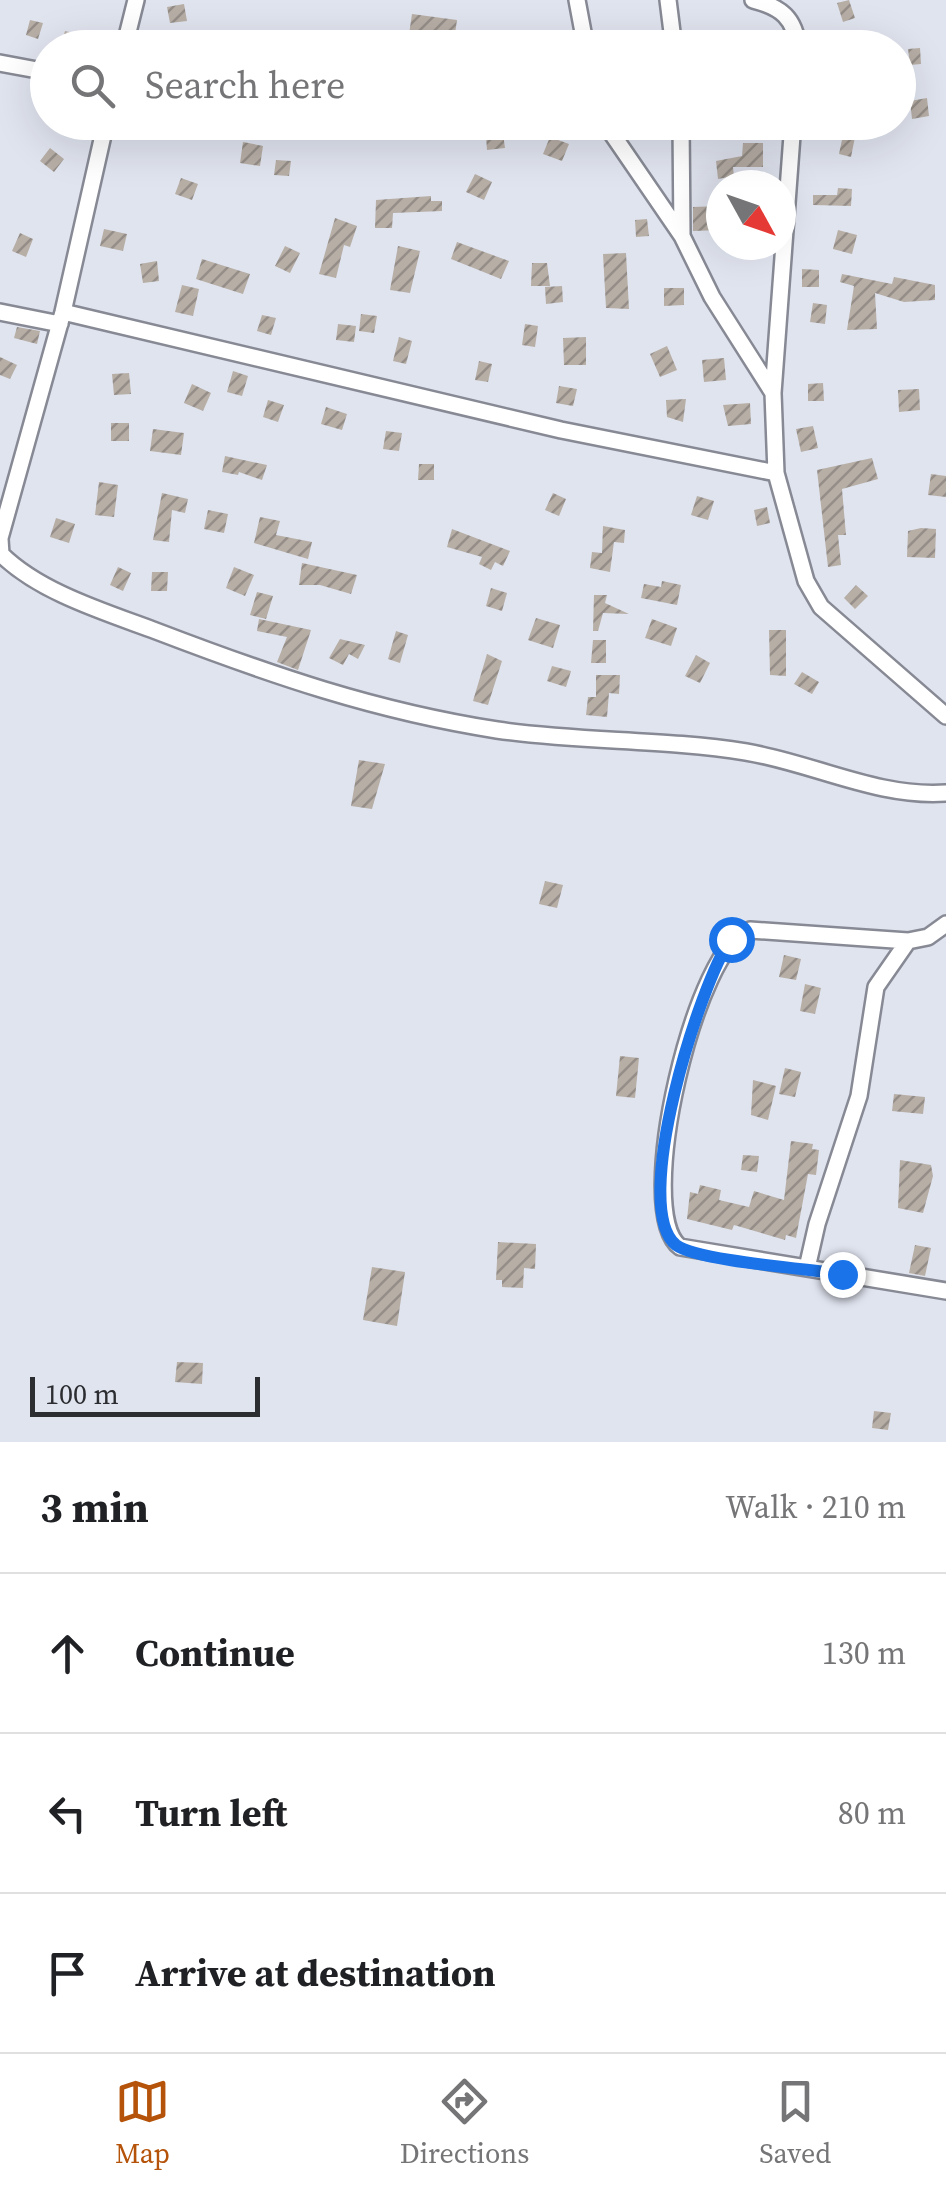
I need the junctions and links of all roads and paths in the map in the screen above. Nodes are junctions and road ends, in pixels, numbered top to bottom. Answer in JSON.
{"nodes":[{"id":1,"x":136,"y":0,"type":"edge"},
{"id":2,"x":577,"y":0,"type":"edge"},
{"id":3,"x":668,"y":0,"type":"edge"},
{"id":4,"x":753,"y":0,"type":"edge"},
{"id":5,"x":128,"y":30,"type":"edge"},
{"id":6,"x":583,"y":30,"type":"edge"},
{"id":7,"x":672,"y":30,"type":"edge"},
{"id":8,"x":794,"y":30,"type":"edge"},
{"id":9,"x":0,"y":62,"type":"edge"},
{"id":10,"x":30,"y":68,"type":"edge"},
{"id":11,"x":102,"y":140,"type":"edge"},
{"id":12,"x":616,"y":140,"type":"edge"},
{"id":13,"x":681,"y":140,"type":"edge"},
{"id":14,"x":791,"y":140,"type":"edge"},
{"id":15,"x":682,"y":236,"type":"junction"},
{"id":16,"x":0,"y":312,"type":"edge"},
{"id":17,"x":62,"y":318,"type":"junction"},
{"id":18,"x":773,"y":393,"type":"junction"},
{"id":19,"x":776,"y":474,"type":"junction"},
{"id":20,"x":0,"y":539,"type":"edge"},
{"id":21,"x":946,"y":716,"type":"edge"},
{"id":22,"x":946,"y":793,"type":"edge"},
{"id":23,"x":946,"y":924,"type":"edge"},
{"id":24,"x":908,"y":941,"type":"junction"},
{"id":25,"x":807,"y":1268,"type":"junction"},
{"id":26,"x":946,"y":1292,"type":"edge"}],
"edges":[{"from":1,"to":5,"type":"street"},
{"from":2,"to":6,"type":"street"},
{"from":3,"to":7,"type":"street"},
{"from":4,"to":8,"type":"street"},
{"from":9,"to":10,"type":"street"},
{"from":11,"to":17,"type":"street"},
{"from":12,"to":15,"type":"street"},
{"from":13,"to":15,"type":"street"},
{"from":14,"to":18,"type":"street"},
{"from":15,"to":18,"type":"street"},
{"from":16,"to":17,"type":"street"},
{"from":17,"to":19,"type":"street"},
{"from":17,"to":20,"type":"street"},
{"from":18,"to":19,"type":"street"},
{"from":19,"to":21,"type":"street"},
{"from":20,"to":22,"type":"street"},
{"from":23,"to":24,"type":"street"},
{"from":24,"to":25,"type":"street"},
{"from":24,"to":25,"type":"street"},
{"from":25,"to":26,"type":"street"}]}
